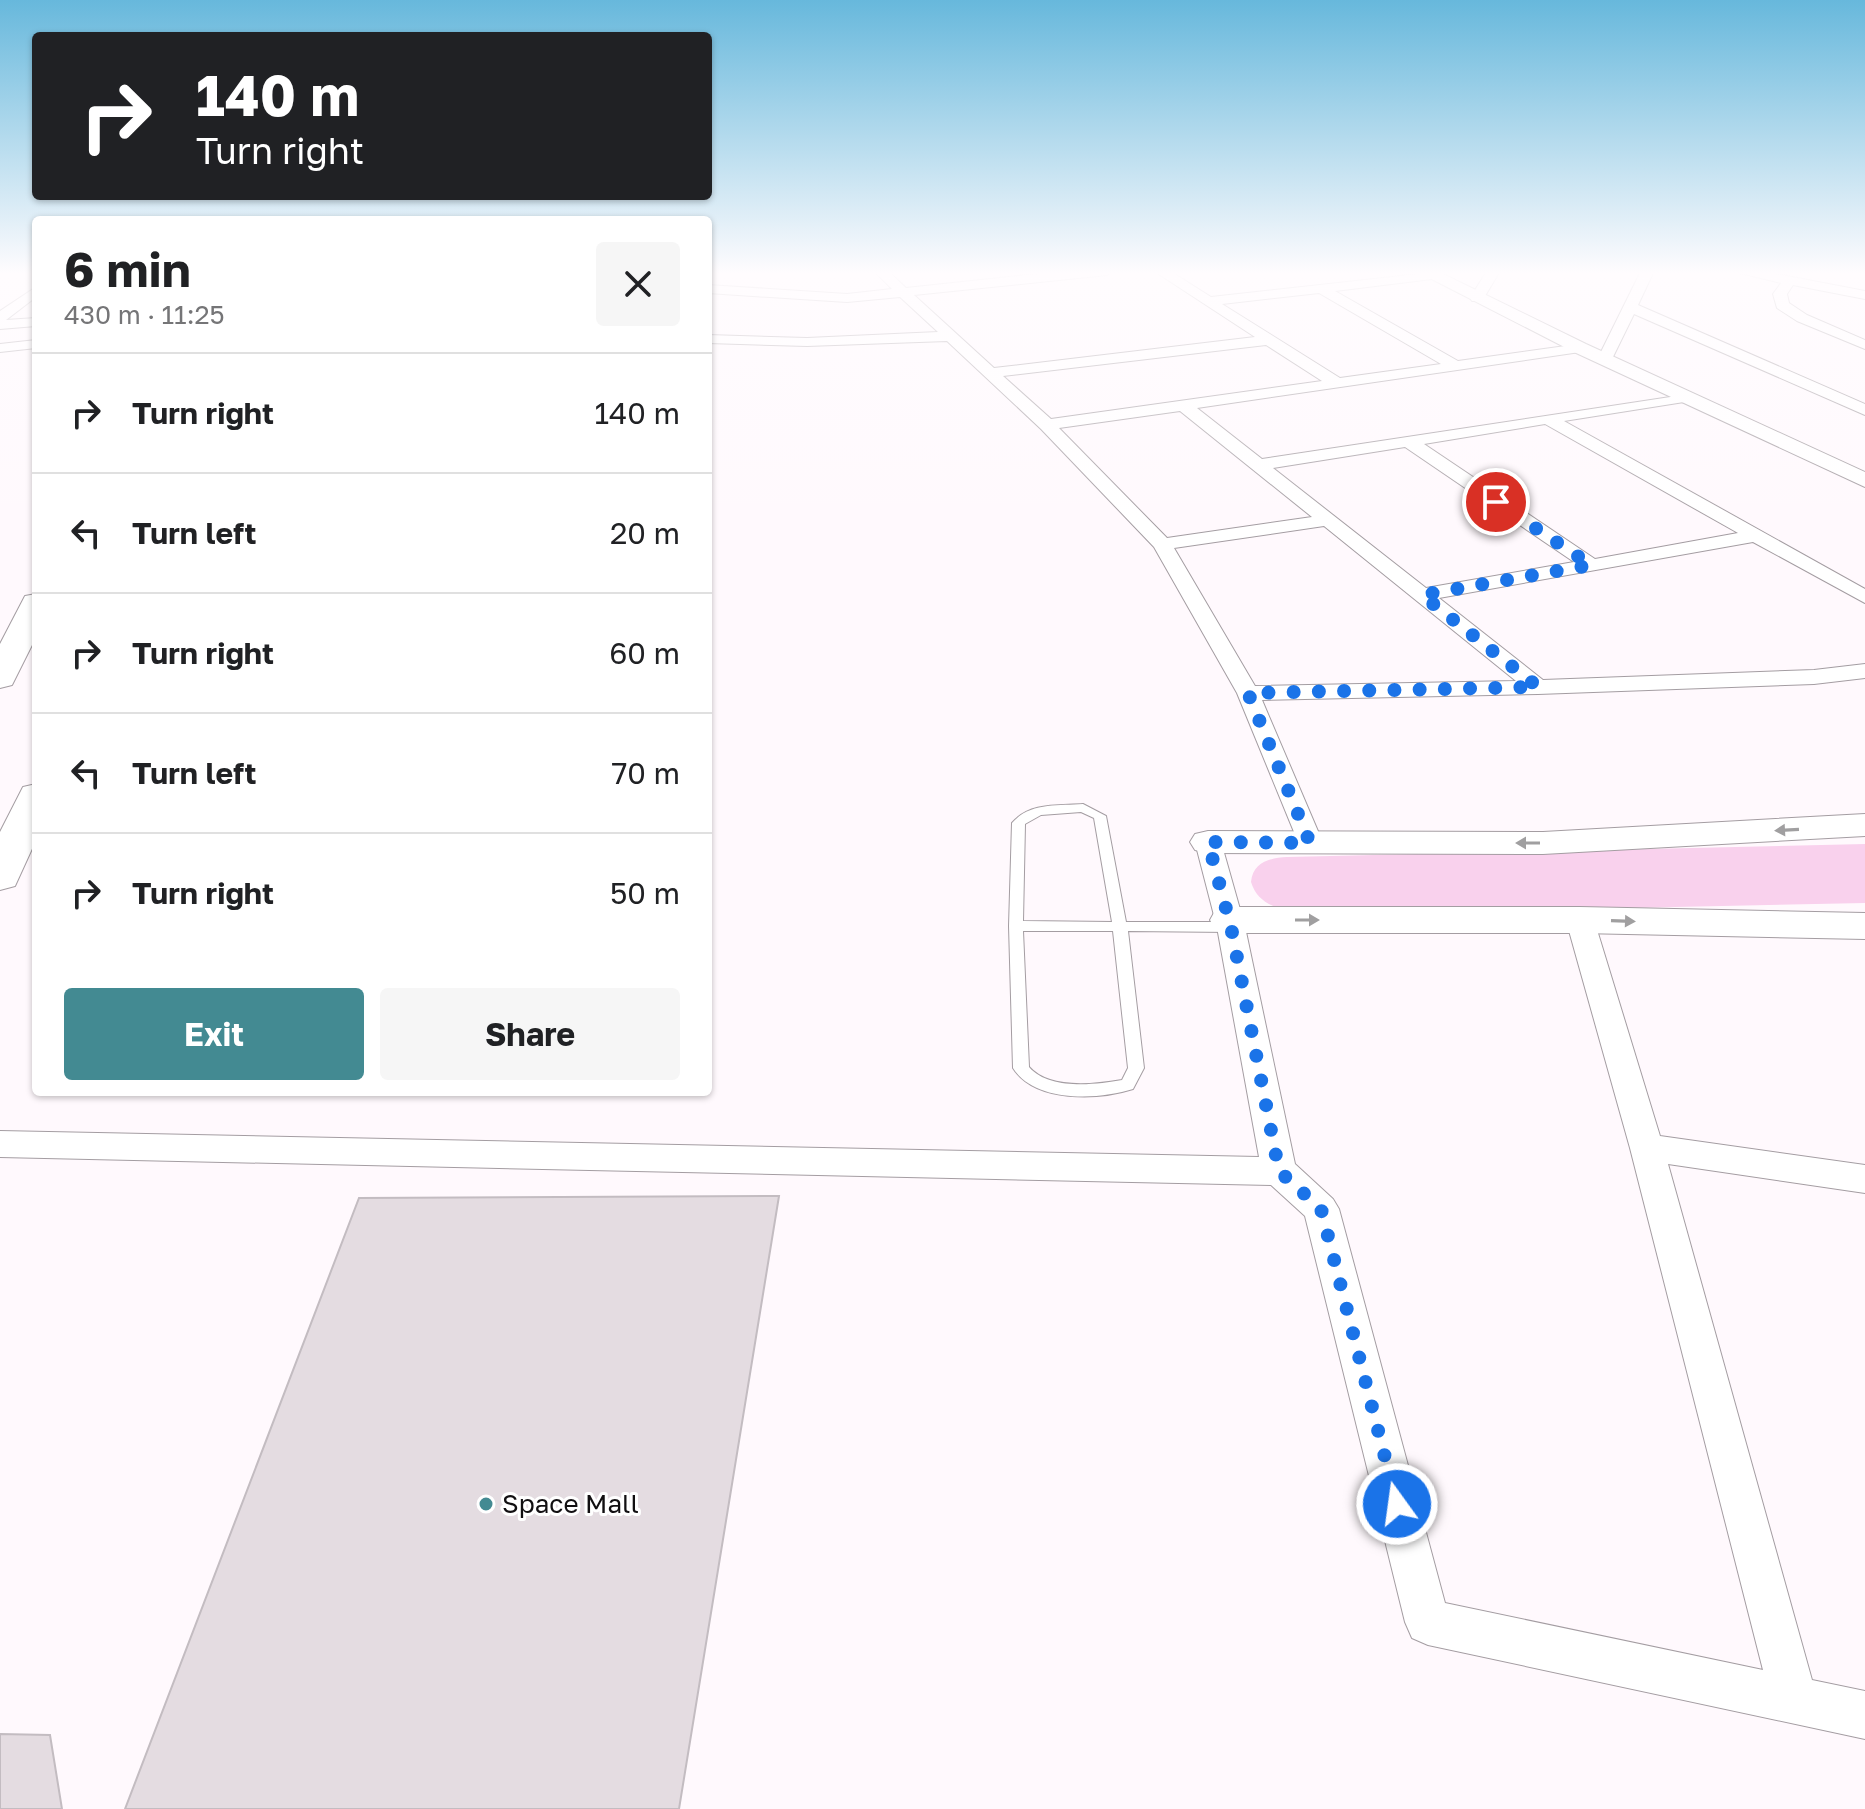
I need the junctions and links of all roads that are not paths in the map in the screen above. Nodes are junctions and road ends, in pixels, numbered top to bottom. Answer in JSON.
{"nodes":[{"id":1,"x":971,"y":355,"type":"edge"},
{"id":2,"x":1139,"y":355,"type":"edge"},
{"id":3,"x":1293,"y":355,"type":"edge"},
{"id":4,"x":1438,"y":355,"type":"edge"},
{"id":5,"x":1529,"y":355,"type":"edge"},
{"id":6,"x":1595,"y":355,"type":"edge"},
{"id":7,"x":1607,"y":355,"type":"edge"},
{"id":8,"x":1741,"y":355,"type":"edge"},
{"id":9,"x":1605,"y":360,"type":"junction"},
{"id":10,"x":1456,"y":366,"type":"junction"},
{"id":11,"x":990,"y":373,"type":"junction"},
{"id":12,"x":1337,"y":383,"type":"junction"},
{"id":13,"x":1684,"y":397,"type":"junction"},
{"id":14,"x":1184,"y":406,"type":"junction"},
{"id":15,"x":1865,"y":410,"type":"edge"},
{"id":16,"x":1548,"y":419,"type":"junction"},
{"id":17,"x":1047,"y":425,"type":"junction"},
{"id":18,"x":1408,"y":441,"type":"junction"},
{"id":19,"x":1259,"y":465,"type":"junction"},
{"id":20,"x":1865,"y":480,"type":"edge"},
{"id":21,"x":1328,"y":520,"type":"junction"},
{"id":22,"x":1756,"y":536,"type":"junction"},
{"id":23,"x":1162,"y":544,"type":"junction"},
{"id":24,"x":1591,"y":565,"type":"junction"},
{"id":25,"x":1422,"y":595,"type":"junction"},
{"id":26,"x":1865,"y":597,"type":"edge"},
{"id":27,"x":32,"y":611,"type":"edge"},
{"id":28,"x":1865,"y":671,"type":"edge"},
{"id":29,"x":0,"y":678,"type":"edge"},
{"id":30,"x":1538,"y":687,"type":"junction"},
{"id":31,"x":1248,"y":693,"type":"junction"},
{"id":32,"x":32,"y":804,"type":"edge"},
{"id":33,"x":1865,"y":825,"type":"edge"},
{"id":34,"x":1208,"y":842,"type":"joint"},
{"id":35,"x":1310,"y":843,"type":"junction"},
{"id":36,"x":0,"y":877,"type":"edge"},
{"id":37,"x":1580,"y":920,"type":"junction"},
{"id":38,"x":1230,"y":924,"type":"junction"},
{"id":39,"x":1016,"y":926,"type":"junction"},
{"id":40,"x":1120,"y":927,"type":"junction"},
{"id":41,"x":1855,"y":929,"type":"edge"},
{"id":42,"x":0,"y":1144,"type":"edge"},
{"id":43,"x":1647,"y":1148,"type":"junction"},
{"id":44,"x":1279,"y":1171,"type":"junction"},
{"id":45,"x":1865,"y":1179,"type":"edge"},
{"id":46,"x":1794,"y":1700,"type":"junction"},
{"id":47,"x":1865,"y":1715,"type":"edge"}],
"edges":[{"from":1,"to":11,"type":"street"},
{"from":2,"to":11,"type":"street"},
{"from":3,"to":12,"type":"street"},
{"from":4,"to":10,"type":"street"},
{"from":5,"to":10,"type":"street"},
{"from":6,"to":9,"type":"street"},
{"from":7,"to":9,"type":"street"},
{"from":8,"to":15,"type":"street"},
{"from":9,"to":13,"type":"street"},
{"from":10,"to":12,"type":"street"},
{"from":11,"to":17,"type":"street"},
{"from":12,"to":14,"type":"street"},
{"from":13,"to":16,"type":"street"},
{"from":13,"to":20,"type":"street"},
{"from":14,"to":17,"type":"street"},
{"from":14,"to":19,"type":"street"},
{"from":16,"to":18,"type":"street"},
{"from":16,"to":22,"type":"street"},
{"from":17,"to":23,"type":"street"},
{"from":18,"to":19,"type":"street"},
{"from":18,"to":24,"type":"street"},
{"from":19,"to":21,"type":"street"},
{"from":21,"to":23,"type":"street"},
{"from":21,"to":25,"type":"street"},
{"from":22,"to":24,"type":"street"},
{"from":22,"to":26,"type":"street"},
{"from":23,"to":31,"type":"street"},
{"from":24,"to":25,"type":"street"},
{"from":25,"to":30,"type":"street"},
{"from":27,"to":29,"type":"main road"},
{"from":28,"to":30,"type":"street"},
{"from":30,"to":31,"type":"street"},
{"from":31,"to":35,"type":"street"},
{"from":32,"to":36,"type":"main road"},
{"from":33,"to":35,"type":"main road","one_way":true},
{"from":34,"to":35,"type":"main road"},
{"from":34,"to":38,"type":"street"},
{"from":38,"to":37,"type":"main road","one_way":true},
{"from":37,"to":41,"type":"main road","one_way":true},
{"from":37,"to":43,"type":"street"},
{"from":38,"to":40,"type":"lane"},
{"from":38,"to":44,"type":"street"},
{"from":39,"to":40,"type":"lane"},
{"from":39,"to":40,"type":"lane"},
{"from":39,"to":40,"type":"lane"},
{"from":42,"to":44,"type":"street"},
{"from":43,"to":45,"type":"street"},
{"from":43,"to":46,"type":"street"},
{"from":44,"to":46,"type":"street"},
{"from":46,"to":47,"type":"street"}]}
